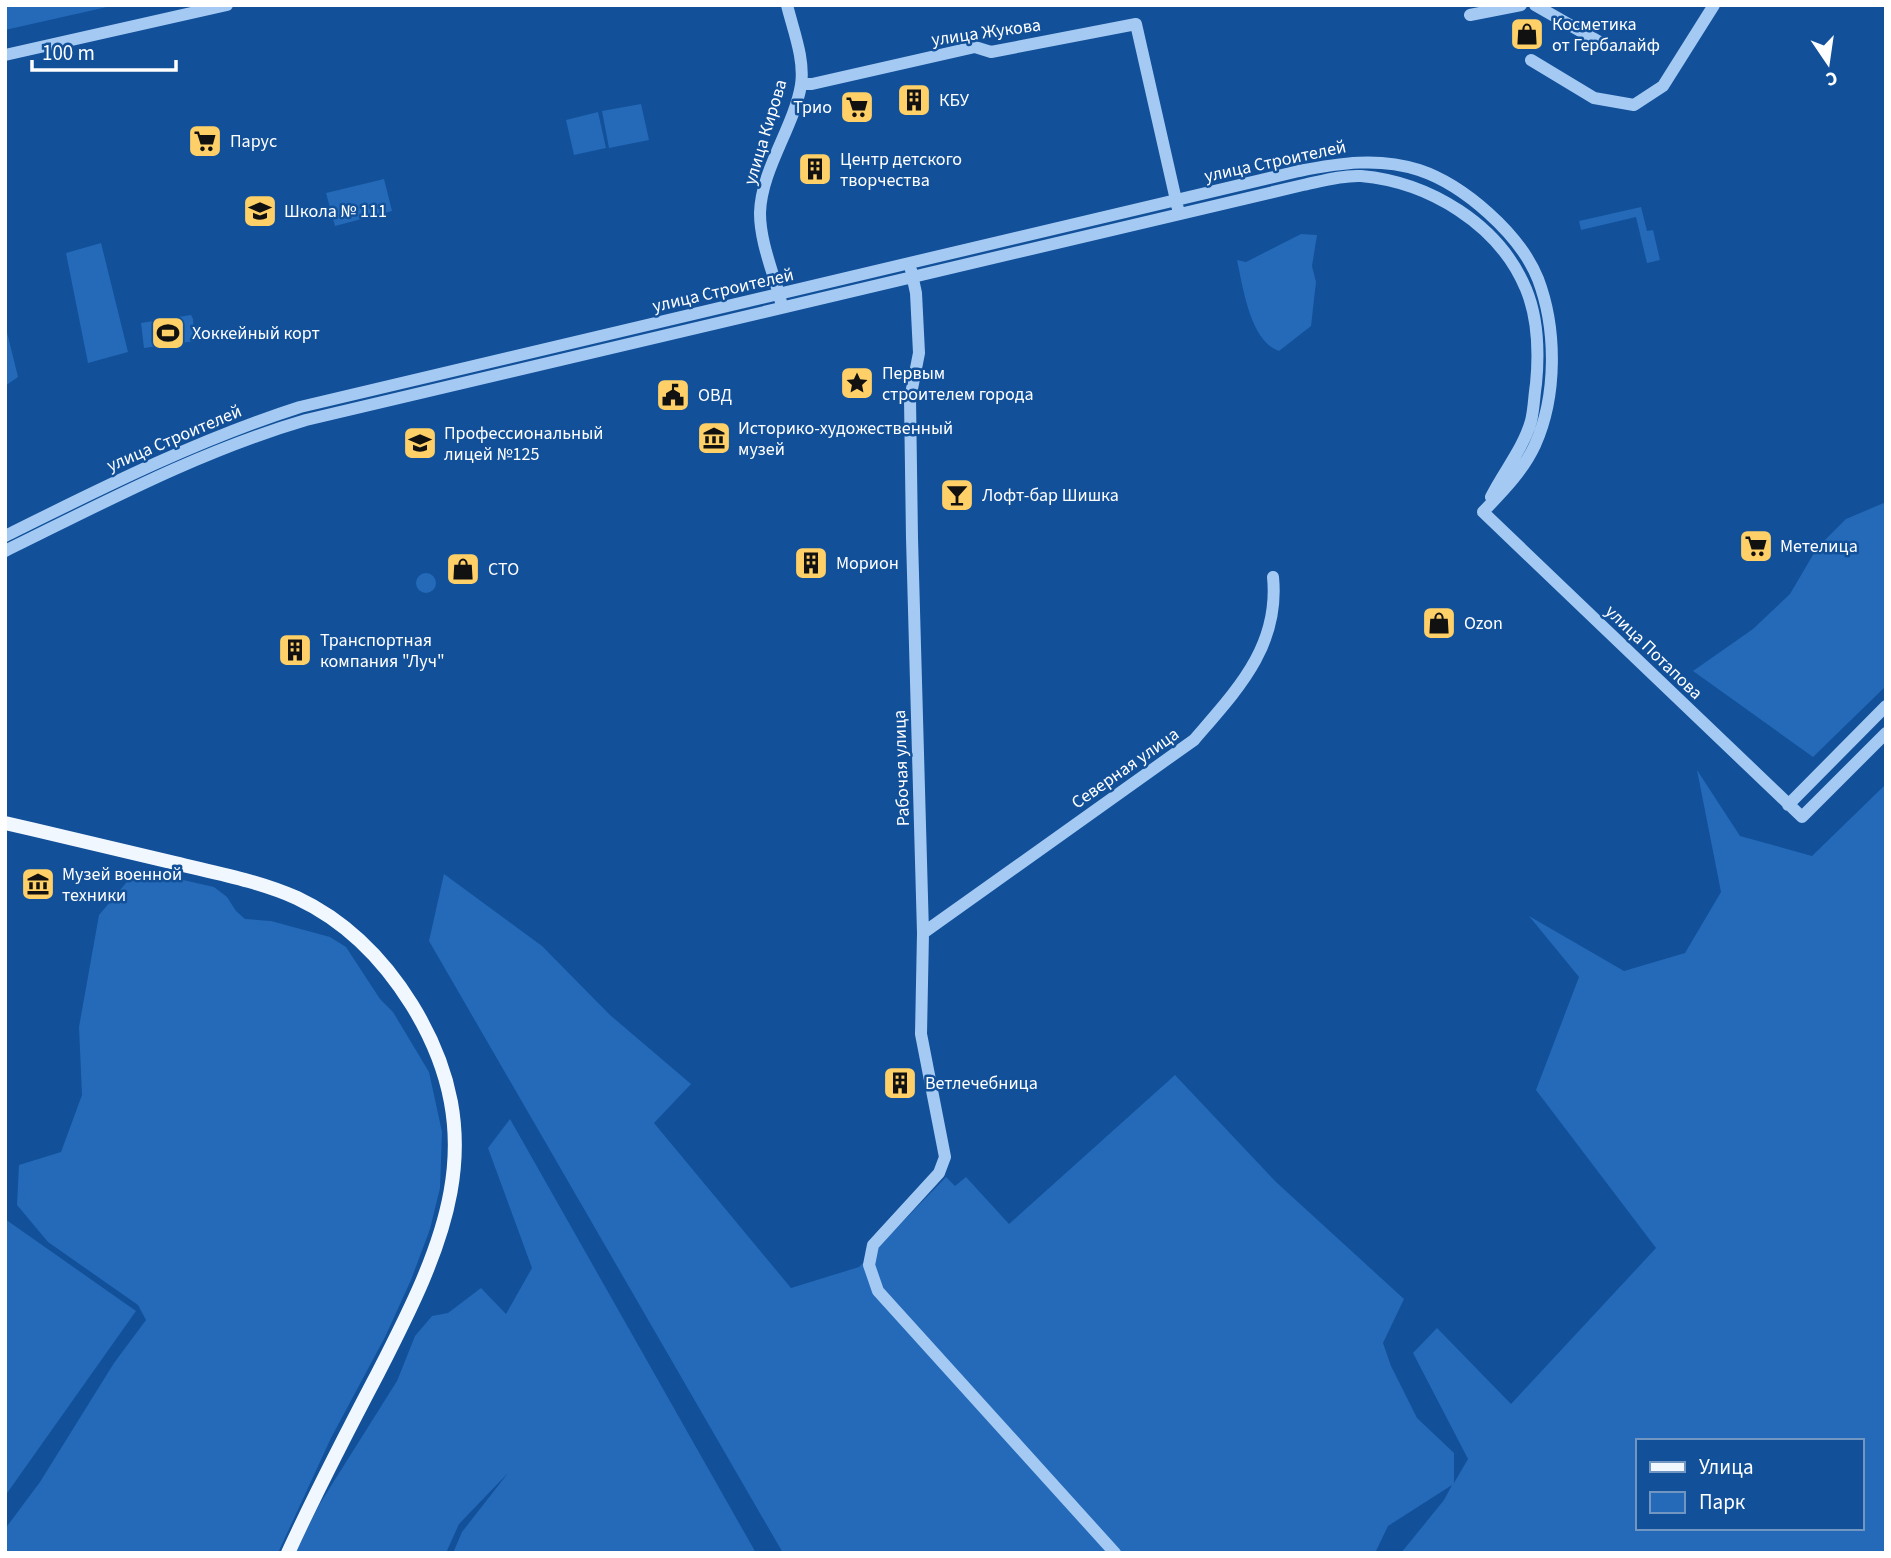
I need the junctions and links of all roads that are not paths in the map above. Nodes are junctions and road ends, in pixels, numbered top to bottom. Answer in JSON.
{"nodes":[{"id":1,"x":227,"y":5,"type":"edge"},
{"id":2,"x":787,"y":5,"type":"edge"},
{"id":3,"x":1521,"y":5,"type":"edge"},
{"id":4,"x":1535,"y":5,"type":"edge"},
{"id":5,"x":1714,"y":5,"type":"edge"},
{"id":6,"x":1470,"y":15,"type":"dead end"},
{"id":7,"x":1603,"y":44,"type":"dead end"},
{"id":8,"x":5,"y":55,"type":"edge"},
{"id":9,"x":1531,"y":60,"type":"dead end"},
{"id":10,"x":801,"y":84,"type":"junction"},
{"id":11,"x":1175,"y":201,"type":"junction"},
{"id":12,"x":1180,"y":215,"type":"junction"},
{"id":13,"x":910,"y":263,"type":"junction"},
{"id":14,"x":913,"y":278,"type":"junction"},
{"id":15,"x":779,"y":294,"type":"junction"},
{"id":16,"x":782,"y":309,"type":"junction"},
{"id":17,"x":1536,"y":330,"type":"junction"},
{"id":18,"x":1551,"y":331,"type":"junction"},
{"id":19,"x":1483,"y":512,"type":"junction"},
{"id":20,"x":5,"y":536,"type":"edge"},
{"id":21,"x":5,"y":551,"type":"edge"},
{"id":22,"x":1273,"y":577,"type":"dead end"},
{"id":23,"x":1886,"y":706,"type":"edge"},
{"id":24,"x":1886,"y":733,"type":"edge"},
{"id":25,"x":1788,"y":805,"type":"junction"},
{"id":26,"x":5,"y":823,"type":"edge"},
{"id":27,"x":923,"y":933,"type":"junction"},
{"id":28,"x":288,"y":1553,"type":"edge"},
{"id":29,"x":1115,"y":1553,"type":"edge"}],
"edges":[{"from":1,"to":8,"type":"street"},
{"from":2,"to":10,"type":"street","name":"улица Кирова"},
{"from":3,"to":6,"type":"street"},
{"from":4,"to":7,"type":"street"},
{"from":5,"to":9,"type":"street"},
{"from":10,"to":11,"type":"street","name":"улица Жукова"},
{"from":10,"to":15,"type":"street","name":"улица Кирова"},
{"from":11,"to":12,"type":"street"},
{"from":11,"to":13,"type":"street","name":"улица Строителей"},
{"from":11,"to":18,"type":"street","name":"улица Строителей"},
{"from":12,"to":14,"type":"street","name":"улица Строителей"},
{"from":12,"to":17,"type":"street","name":"улица Строителей"},
{"from":13,"to":14,"type":"street","name":"Рабочая улица"},
{"from":13,"to":15,"type":"street","name":"улица Строителей"},
{"from":14,"to":16,"type":"street","name":"улица Строителей"},
{"from":14,"to":27,"type":"street","name":"Рабочая улица"},
{"from":15,"to":16,"type":"street","name":"улица Кирова"},
{"from":15,"to":20,"type":"street","name":"улица Строителей"},
{"from":16,"to":21,"type":"street","name":"улица Строителей"},
{"from":17,"to":18,"type":"street"},
{"from":17,"to":19,"type":"street","name":"улица Строителей"},
{"from":18,"to":19,"type":"street","name":"улица Строителей"},
{"from":19,"to":25,"type":"street","name":"улица Потапова"},
{"from":22,"to":27,"type":"street","name":"Северная улица"},
{"from":23,"to":25,"type":"street"},
{"from":24,"to":25,"type":"street","name":"улица Потапова"},
{"from":26,"to":28,"type":"main road"},
{"from":27,"to":29,"type":"street","name":"Рабочая улица"}]}
